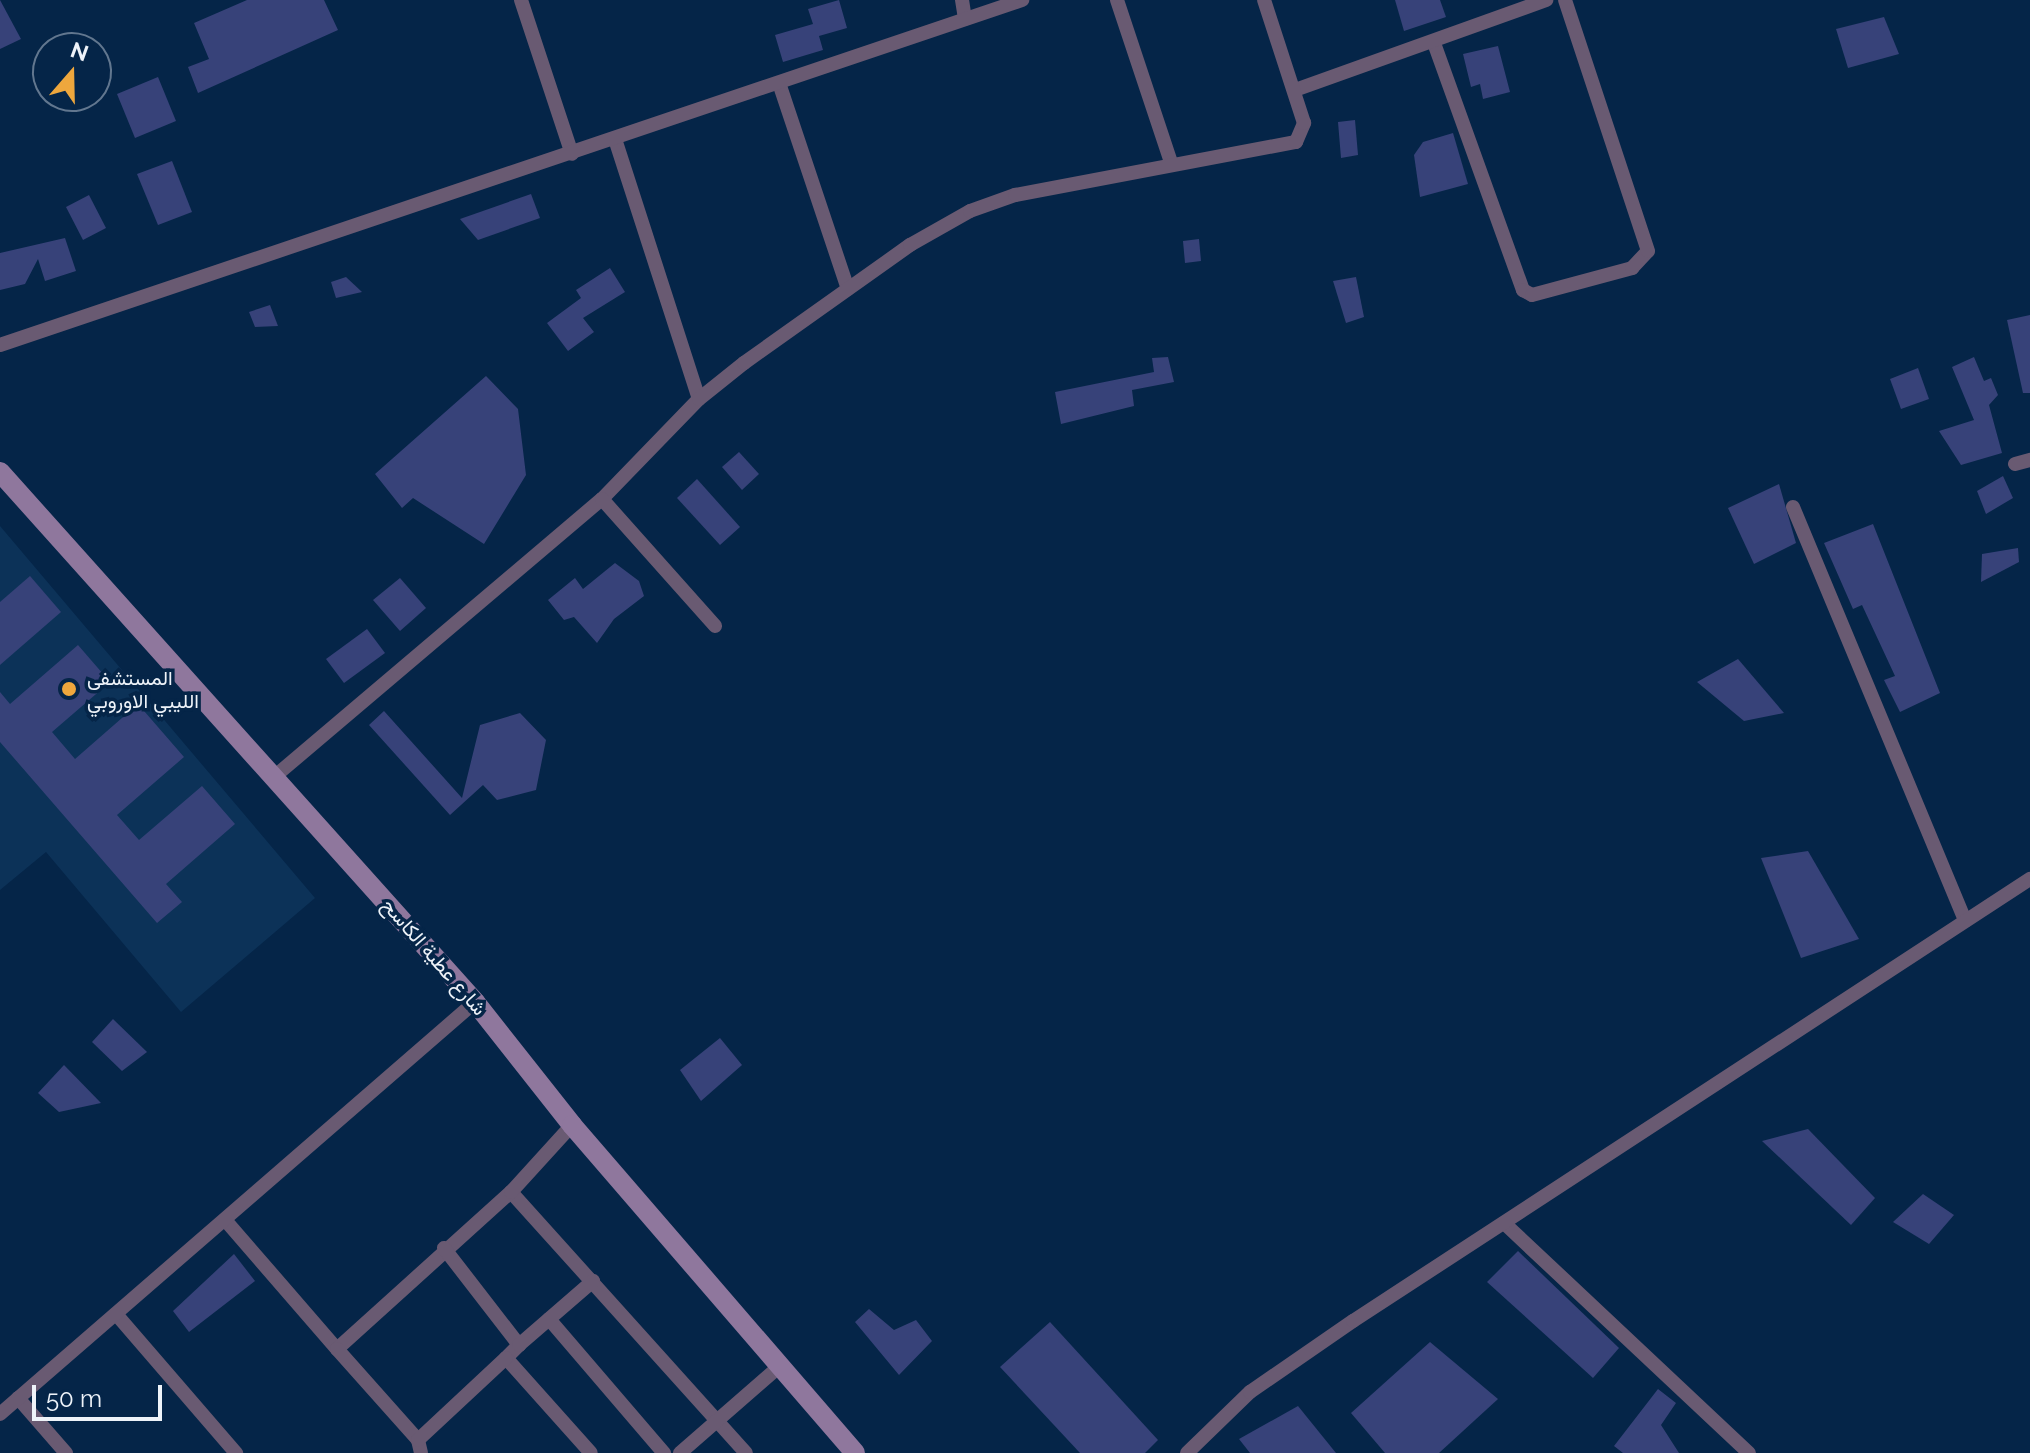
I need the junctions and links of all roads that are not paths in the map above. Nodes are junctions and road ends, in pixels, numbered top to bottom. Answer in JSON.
{"nodes":[{"id":1,"x":521,"y":0,"type":"edge"},
{"id":2,"x":962,"y":0,"type":"edge"},
{"id":3,"x":1022,"y":0,"type":"edge"},
{"id":4,"x":1117,"y":0,"type":"edge"},
{"id":5,"x":1264,"y":0,"type":"edge"},
{"id":6,"x":1546,"y":0,"type":"edge"},
{"id":7,"x":1565,"y":0,"type":"edge"},
{"id":8,"x":965,"y":19,"type":"junction"},
{"id":9,"x":1434,"y":43,"type":"junction"},
{"id":10,"x":779,"y":83,"type":"junction"},
{"id":11,"x":1295,"y":90,"type":"junction"},
{"id":12,"x":615,"y":139,"type":"junction"},
{"id":13,"x":572,"y":154,"type":"junction"},
{"id":14,"x":1172,"y":165,"type":"junction"},
{"id":15,"x":848,"y":289,"type":"junction"},
{"id":16,"x":0,"y":345,"type":"edge"},
{"id":17,"x":699,"y":399,"type":"junction"},
{"id":18,"x":0,"y":472,"type":"edge"},
{"id":19,"x":602,"y":499,"type":"junction"},
{"id":20,"x":1793,"y":507,"type":"dead end"},
{"id":21,"x":715,"y":626,"type":"dead end"},
{"id":22,"x":274,"y":777,"type":"junction"},
{"id":23,"x":2030,"y":879,"type":"edge"},
{"id":24,"x":1965,"y":921,"type":"junction"},
{"id":25,"x":475,"y":1002,"type":"junction"},
{"id":26,"x":572,"y":1125,"type":"junction"},
{"id":27,"x":511,"y":1192,"type":"junction"},
{"id":28,"x":226,"y":1221,"type":"junction"},
{"id":29,"x":1504,"y":1223,"type":"junction"},
{"id":30,"x":444,"y":1248,"type":"junction"},
{"id":31,"x":593,"y":1281,"type":"junction"},
{"id":32,"x":116,"y":1314,"type":"junction"},
{"id":33,"x":549,"y":1319,"type":"junction"},
{"id":34,"x":519,"y":1345,"type":"junction"},
{"id":35,"x":337,"y":1349,"type":"junction"},
{"id":36,"x":506,"y":1358,"type":"junction"},
{"id":37,"x":781,"y":1365,"type":"junction"},
{"id":38,"x":18,"y":1398,"type":"junction"},
{"id":39,"x":0,"y":1414,"type":"edge"},
{"id":40,"x":719,"y":1419,"type":"junction"},
{"id":41,"x":420,"y":1446,"type":"edge"},
{"id":42,"x":66,"y":1453,"type":"edge"},
{"id":43,"x":236,"y":1453,"type":"edge"},
{"id":44,"x":591,"y":1453,"type":"edge"},
{"id":45,"x":664,"y":1453,"type":"edge"},
{"id":46,"x":680,"y":1453,"type":"edge"},
{"id":47,"x":746,"y":1453,"type":"edge"},
{"id":48,"x":855,"y":1453,"type":"edge"},
{"id":49,"x":1187,"y":1453,"type":"edge"},
{"id":50,"x":1749,"y":1453,"type":"edge"}],
"edges":[{"from":1,"to":13,"type":"street"},
{"from":2,"to":8,"type":"street"},
{"from":3,"to":8,"type":"street"},
{"from":4,"to":14,"type":"street"},
{"from":5,"to":11,"type":"street"},
{"from":6,"to":9,"type":"street"},
{"from":7,"to":9,"type":"street"},
{"from":8,"to":10,"type":"street"},
{"from":9,"to":11,"type":"street"},
{"from":10,"to":12,"type":"street"},
{"from":10,"to":15,"type":"street"},
{"from":11,"to":14,"type":"street"},
{"from":12,"to":13,"type":"street"},
{"from":12,"to":17,"type":"street"},
{"from":13,"to":16,"type":"street"},
{"from":14,"to":15,"type":"street"},
{"from":15,"to":17,"type":"street"},
{"from":17,"to":19,"type":"street"},
{"from":18,"to":22,"type":"street","name":"شارع عطية الكاسح"},
{"from":19,"to":21,"type":"street"},
{"from":19,"to":22,"type":"street"},
{"from":20,"to":24,"type":"street"},
{"from":22,"to":25,"type":"street","name":"شارع عطية الكاسح"},
{"from":23,"to":24,"type":"street"},
{"from":24,"to":29,"type":"street"},
{"from":25,"to":26,"type":"street","name":"شارع عطية الكاسح"},
{"from":25,"to":28,"type":"street"},
{"from":26,"to":27,"type":"street"},
{"from":26,"to":37,"type":"street","name":"شارع عطية الكاسح"},
{"from":27,"to":30,"type":"street"},
{"from":27,"to":31,"type":"street"},
{"from":28,"to":32,"type":"street"},
{"from":28,"to":35,"type":"street"},
{"from":29,"to":49,"type":"street"},
{"from":29,"to":50,"type":"street"},
{"from":30,"to":34,"type":"street"},
{"from":30,"to":35,"type":"street"},
{"from":31,"to":33,"type":"street"},
{"from":31,"to":40,"type":"street"},
{"from":32,"to":38,"type":"street"},
{"from":32,"to":43,"type":"street"},
{"from":33,"to":34,"type":"street"},
{"from":33,"to":45,"type":"street"},
{"from":34,"to":36,"type":"street"},
{"from":35,"to":41,"type":"street"},
{"from":36,"to":41,"type":"street"},
{"from":36,"to":44,"type":"street"},
{"from":37,"to":40,"type":"street"},
{"from":37,"to":48,"type":"street","name":"شارع عطية الكاسح"},
{"from":38,"to":39,"type":"street"},
{"from":38,"to":42,"type":"street"},
{"from":40,"to":46,"type":"street"},
{"from":40,"to":47,"type":"street"}]}
